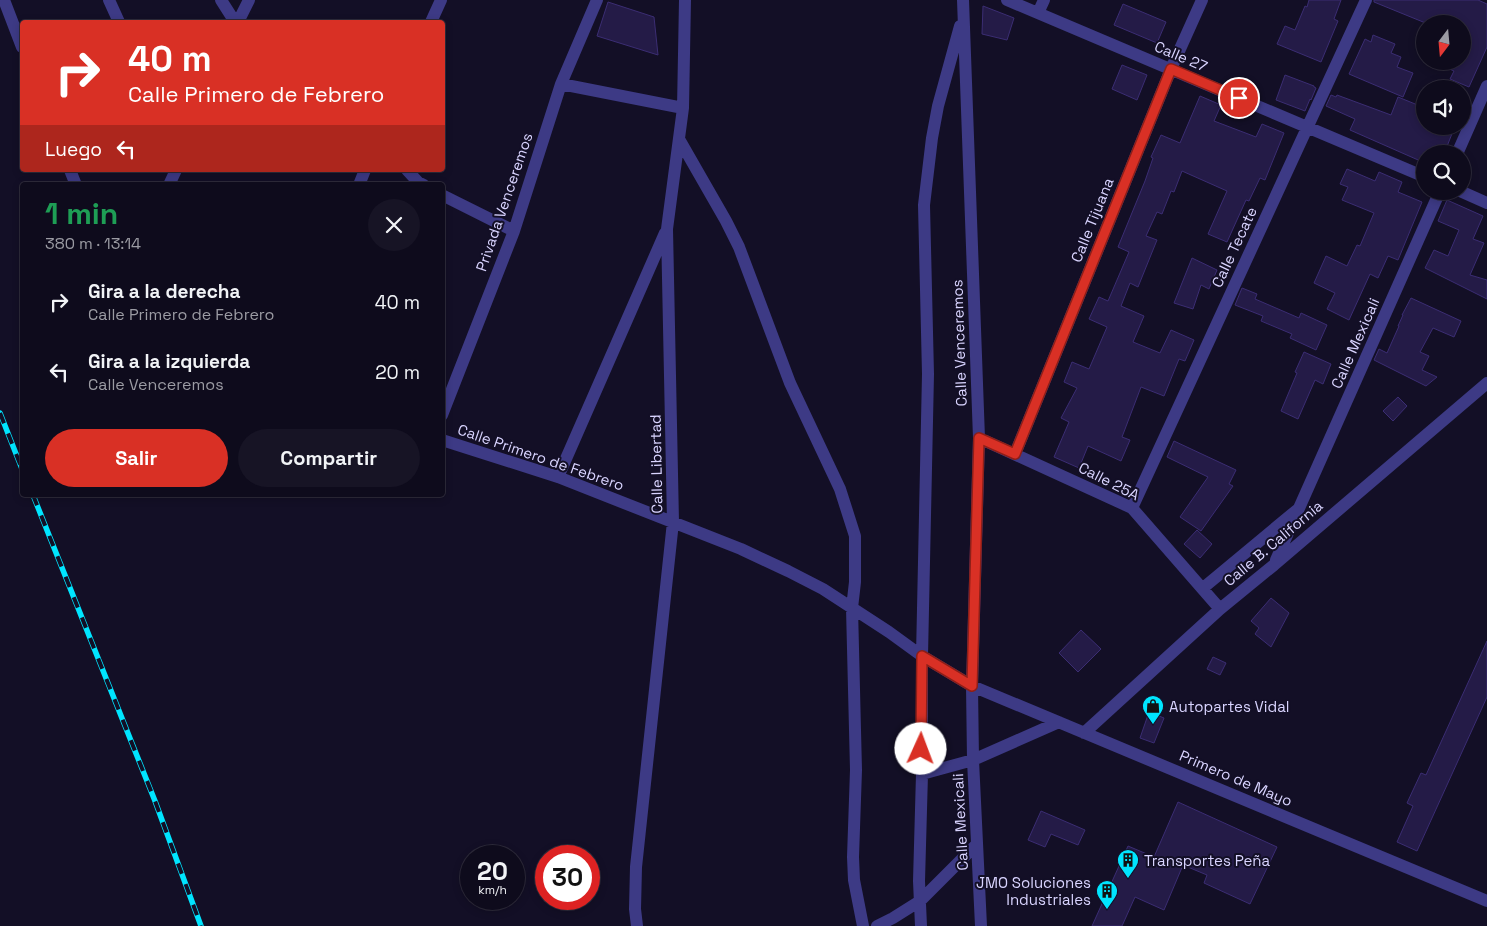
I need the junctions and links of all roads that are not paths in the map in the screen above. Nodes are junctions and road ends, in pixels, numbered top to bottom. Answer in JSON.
{"nodes":[{"id":1,"x":4,"y":0,"type":"edge"},
{"id":2,"x":109,"y":0,"type":"edge"},
{"id":3,"x":221,"y":0,"type":"edge"},
{"id":4,"x":250,"y":0,"type":"edge"},
{"id":5,"x":441,"y":0,"type":"edge"},
{"id":6,"x":597,"y":0,"type":"edge"},
{"id":7,"x":685,"y":0,"type":"edge"},
{"id":8,"x":964,"y":0,"type":"edge"},
{"id":9,"x":1006,"y":0,"type":"edge"},
{"id":10,"x":1044,"y":0,"type":"edge"},
{"id":11,"x":1202,"y":0,"type":"edge"},
{"id":12,"x":1366,"y":0,"type":"edge"},
{"id":13,"x":1038,"y":13,"type":"junction"},
{"id":14,"x":964,"y":14,"type":"junction"},
{"id":15,"x":118,"y":20,"type":"edge"},
{"id":16,"x":236,"y":20,"type":"edge"},
{"id":17,"x":238,"y":20,"type":"edge"},
{"id":18,"x":432,"y":20,"type":"edge"},
{"id":19,"x":20,"y":42,"type":"edge"},
{"id":20,"x":1171,"y":69,"type":"junction"},
{"id":21,"x":561,"y":84,"type":"junction"},
{"id":22,"x":1487,"y":86,"type":"edge"},
{"id":23,"x":683,"y":108,"type":"junction"},
{"id":24,"x":1307,"y":127,"type":"junction"},
{"id":25,"x":679,"y":139,"type":"junction"},
{"id":26,"x":1460,"y":145,"type":"edge"},
{"id":27,"x":1416,"y":172,"type":"edge"},
{"id":28,"x":445,"y":196,"type":"edge"},
{"id":29,"x":1471,"y":196,"type":"edge"},
{"id":30,"x":1436,"y":200,"type":"edge"},
{"id":31,"x":1487,"y":203,"type":"edge"},
{"id":32,"x":668,"y":229,"type":"junction"},
{"id":33,"x":514,"y":231,"type":"junction"},
{"id":34,"x":1487,"y":383,"type":"edge"},
{"id":35,"x":445,"y":407,"type":"edge"},
{"id":36,"x":979,"y":438,"type":"junction"},
{"id":37,"x":445,"y":441,"type":"edge"},
{"id":38,"x":1015,"y":454,"type":"junction"},
{"id":39,"x":558,"y":477,"type":"junction"},
{"id":40,"x":1132,"y":508,"type":"junction"},
{"id":41,"x":1299,"y":509,"type":"junction"},
{"id":42,"x":673,"y":522,"type":"junction"},
{"id":43,"x":1274,"y":565,"type":"junction"},
{"id":44,"x":1202,"y":588,"type":"junction"},
{"id":45,"x":852,"y":608,"type":"junction"},
{"id":46,"x":1220,"y":609,"type":"junction"},
{"id":47,"x":922,"y":656,"type":"junction"},
{"id":48,"x":972,"y":686,"type":"junction"},
{"id":49,"x":1059,"y":722,"type":"junction"},
{"id":50,"x":1084,"y":733,"type":"junction"},
{"id":51,"x":973,"y":760,"type":"junction"},
{"id":52,"x":922,"y":774,"type":"junction"},
{"id":53,"x":977,"y":844,"type":"junction"},
{"id":54,"x":920,"y":901,"type":"junction"},
{"id":55,"x":1487,"y":901,"type":"edge"},
{"id":56,"x":637,"y":926,"type":"edge"},
{"id":57,"x":863,"y":926,"type":"edge"},
{"id":58,"x":877,"y":926,"type":"edge"},
{"id":59,"x":921,"y":926,"type":"edge"},
{"id":60,"x":981,"y":926,"type":"edge"}],
"edges":[{"from":1,"to":19,"type":"street"},
{"from":2,"to":15,"type":"street"},
{"from":3,"to":16,"type":"street"},
{"from":4,"to":17,"type":"street"},
{"from":5,"to":18,"type":"street"},
{"from":6,"to":21,"type":"street","name":"Privada Venceremos"},
{"from":7,"to":23,"type":"street","name":"Calle Libertad"},
{"from":8,"to":14,"type":"street","name":"Calle Venceremos"},
{"from":9,"to":13,"type":"street","name":"Calle 27"},
{"from":10,"to":13,"type":"street"},
{"from":11,"to":20,"type":"street","name":"Calle Tijuana"},
{"from":12,"to":24,"type":"street","name":"Calle Tecate"},
{"from":13,"to":20,"type":"street","name":"Calle 27"},
{"from":14,"to":36,"type":"street","name":"Calle Venceremos"},
{"from":14,"to":47,"type":"street"},
{"from":20,"to":24,"type":"street","name":"Calle 27"},
{"from":20,"to":38,"type":"street","name":"Calle Tijuana"},
{"from":21,"to":23,"type":"street"},
{"from":21,"to":33,"type":"street","name":"Privada Venceremos"},
{"from":22,"to":26,"type":"street"},
{"from":23,"to":25,"type":"street","name":"Calle Libertad"},
{"from":24,"to":27,"type":"street","name":"Calle 27"},
{"from":24,"to":40,"type":"street","name":"Calle Tecate"},
{"from":25,"to":32,"type":"street","name":"Calle Libertad"},
{"from":25,"to":45,"type":"street"},
{"from":28,"to":33,"type":"street"},
{"from":29,"to":31,"type":"street"},
{"from":30,"to":41,"type":"street","name":"Calle Mexicali"},
{"from":32,"to":39,"type":"street"},
{"from":32,"to":42,"type":"street","name":"Calle Libertad"},
{"from":33,"to":35,"type":"street","name":"Privada Venceremos"},
{"from":34,"to":43,"type":"street","name":"Calle B. California"},
{"from":36,"to":38,"type":"street","name":"Calle 25A"},
{"from":36,"to":48,"type":"street","name":"Calle Venceremos"},
{"from":37,"to":39,"type":"street","name":"Calle Primero de Febrero"},
{"from":38,"to":40,"type":"street","name":"Calle 25A"},
{"from":39,"to":42,"type":"street","name":"Calle Primero de Febrero"},
{"from":40,"to":44,"type":"street","name":"Calle 25A"},
{"from":41,"to":43,"type":"street","name":"Calle Mexicali"},
{"from":41,"to":44,"type":"street","name":"Calle Mexicali"},
{"from":42,"to":45,"type":"street","name":"Calle Primero de Febrero"},
{"from":42,"to":56,"type":"street","name":"Calle Libertad"},
{"from":43,"to":46,"type":"street","name":"Calle B. California"},
{"from":44,"to":46,"type":"street","name":"Calle 25A"},
{"from":45,"to":47,"type":"street","name":"Calle Primero de Febrero"},
{"from":45,"to":57,"type":"street"},
{"from":46,"to":50,"type":"street","name":"Calle B. California"},
{"from":47,"to":48,"type":"street","name":"Calle Primero de Febrero"},
{"from":47,"to":52,"type":"street"},
{"from":48,"to":49,"type":"street","name":"Primero de Mayo"},
{"from":48,"to":51,"type":"street","name":"Calle Mexicali"},
{"from":49,"to":50,"type":"street","name":"Primero de Mayo"},
{"from":49,"to":51,"type":"street"},
{"from":50,"to":55,"type":"street","name":"Primero de Mayo"},
{"from":51,"to":52,"type":"street"},
{"from":51,"to":53,"type":"street","name":"Calle Mexicali"},
{"from":52,"to":54,"type":"street"},
{"from":53,"to":54,"type":"street"},
{"from":53,"to":60,"type":"street","name":"Calle Mexicali"},
{"from":54,"to":58,"type":"street"},
{"from":54,"to":59,"type":"street"}]}
